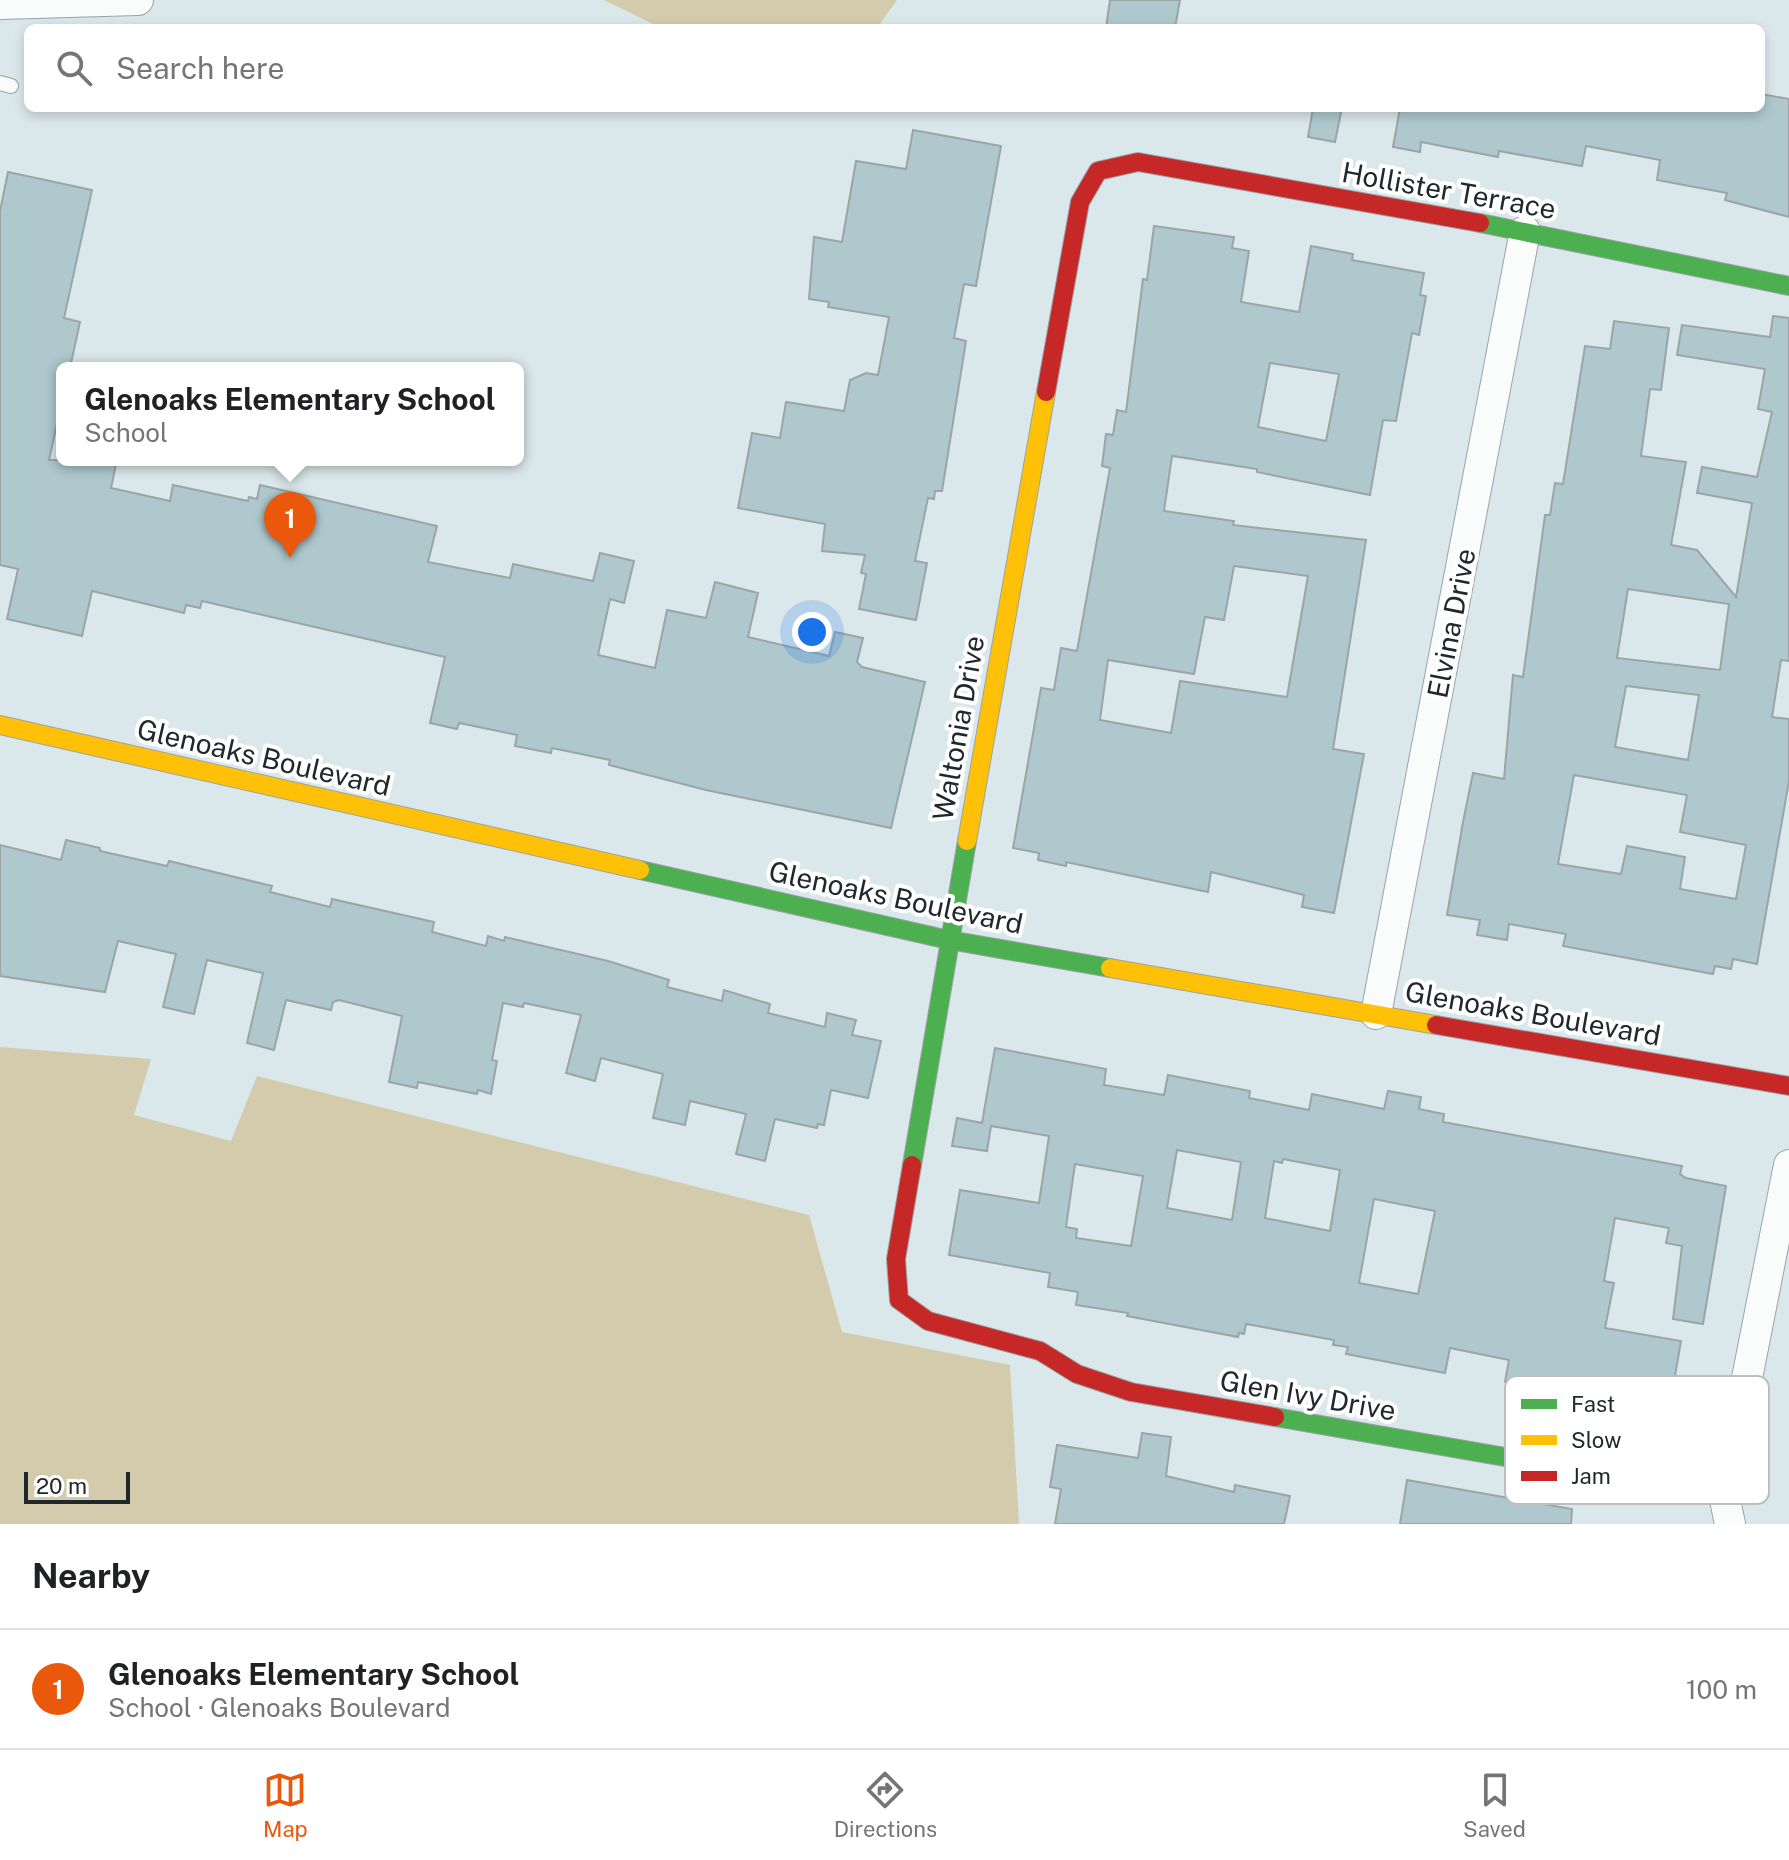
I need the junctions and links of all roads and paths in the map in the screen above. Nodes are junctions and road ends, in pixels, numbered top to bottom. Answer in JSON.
{"nodes":[{"id":1,"x":138,"y":0,"type":"edge"},
{"id":2,"x":0,"y":4,"type":"edge"},
{"id":3,"x":1098,"y":171,"type":"joint"},
{"id":4,"x":1525,"y":231,"type":"junction"},
{"id":5,"x":1789,"y":286,"type":"edge"},
{"id":6,"x":0,"y":725,"type":"edge"},
{"id":7,"x":949,"y":940,"type":"junction"},
{"id":8,"x":1376,"y":1014,"type":"junction"},
{"id":9,"x":1789,"y":1086,"type":"edge"},
{"id":10,"x":1789,"y":1165,"type":"edge"},
{"id":11,"x":899,"y":1300,"type":"joint"},
{"id":12,"x":1751,"y":1376,"type":"edge"},
{"id":13,"x":1505,"y":1466,"type":"edge"},
{"id":14,"x":1697,"y":1504,"type":"edge"},
{"id":15,"x":1727,"y":1510,"type":"edge"}],
"edges":[{"from":1,"to":2,"type":"street"},
{"from":3,"to":4,"type":"street","name":"Hollister Terrace"},
{"from":3,"to":7,"type":"street","name":"Waltonia Drive"},
{"from":4,"to":5,"type":"street","name":"Hollister Terrace"},
{"from":4,"to":8,"type":"street","name":"Elvina Drive"},
{"from":6,"to":7,"type":"street","name":"Glenoaks Boulevard"},
{"from":7,"to":8,"type":"street","name":"Glenoaks Boulevard"},
{"from":7,"to":11,"type":"street","name":"Waltonia Drive"},
{"from":8,"to":9,"type":"street","name":"Glenoaks Boulevard"},
{"from":10,"to":12,"type":"street"},
{"from":11,"to":13,"type":"street","name":"Glen Ivy Drive"},
{"from":14,"to":15,"type":"street","name":"Glen Ivy Drive"}]}
